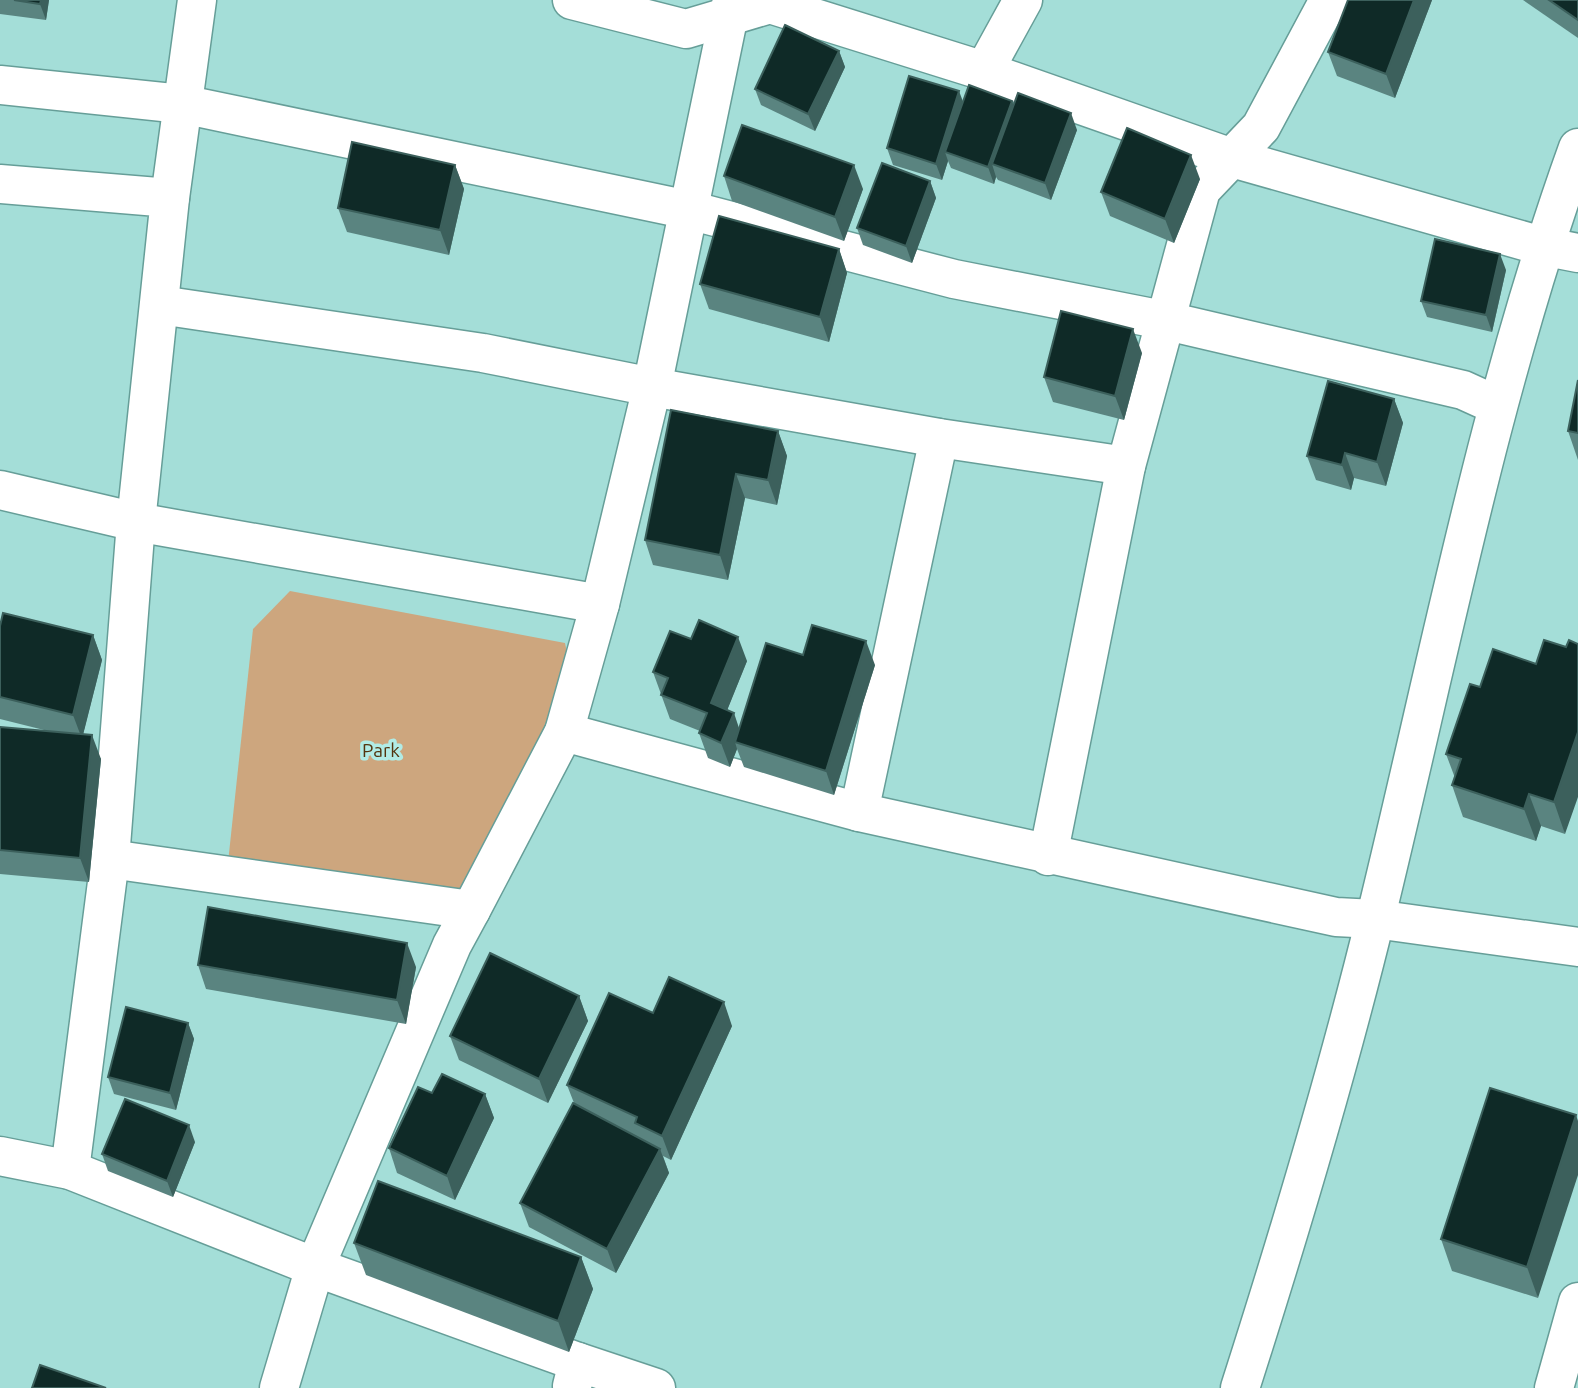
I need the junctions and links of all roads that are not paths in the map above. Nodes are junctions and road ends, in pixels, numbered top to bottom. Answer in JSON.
{"nodes":[{"id":1,"x":197,"y":0,"type":"edge"},
{"id":2,"x":572,"y":0,"type":"edge"},
{"id":3,"x":1023,"y":0,"type":"edge"},
{"id":4,"x":1329,"y":0,"type":"edge"},
{"id":5,"x":731,"y":7,"type":"edge"},
{"id":6,"x":984,"y":71,"type":"junction"},
{"id":7,"x":0,"y":85,"type":"edge"},
{"id":8,"x":182,"y":104,"type":"junction"},
{"id":9,"x":1578,"y":148,"type":"edge"},
{"id":10,"x":1231,"y":158,"type":"junction"},
{"id":11,"x":0,"y":184,"type":"edge"},
{"id":12,"x":170,"y":198,"type":"junction"},
{"id":13,"x":690,"y":210,"type":"junction"},
{"id":14,"x":1560,"y":250,"type":"edge"},
{"id":15,"x":160,"y":304,"type":"junction"},
{"id":16,"x":1163,"y":320,"type":"junction"},
{"id":17,"x":652,"y":387,"type":"junction"},
{"id":18,"x":1496,"y":405,"type":"junction"},
{"id":19,"x":939,"y":438,"type":"junction"},
{"id":20,"x":1126,"y":466,"type":"junction"},
{"id":21,"x":0,"y":490,"type":"edge"},
{"id":22,"x":136,"y":522,"type":"junction"},
{"id":23,"x":600,"y":604,"type":"junction"},
{"id":24,"x":564,"y":732,"type":"junction"},
{"id":25,"x":859,"y":812,"type":"junction"},
{"id":26,"x":1048,"y":856,"type":"junction"},
{"id":27,"x":110,"y":859,"type":"junction"},
{"id":28,"x":471,"y":910,"type":"junction"},
{"id":29,"x":1376,"y":919,"type":"junction"},
{"id":30,"x":1578,"y":947,"type":"edge"},
{"id":31,"x":0,"y":1156,"type":"edge"},
{"id":32,"x":69,"y":1170,"type":"junction"},
{"id":33,"x":316,"y":1267,"type":"junction"},
{"id":34,"x":1578,"y":1302,"type":"edge"},
{"id":35,"x":575,"y":1375,"type":"edge"},
{"id":36,"x":279,"y":1388,"type":"edge"},
{"id":37,"x":656,"y":1388,"type":"edge"},
{"id":38,"x":1240,"y":1388,"type":"edge"},
{"id":39,"x":1554,"y":1388,"type":"edge"}],
"edges":[{"from":1,"to":8,"type":"street"},
{"from":2,"to":5,"type":"street"},
{"from":3,"to":6,"type":"street"},
{"from":4,"to":10,"type":"street"},
{"from":5,"to":6,"type":"street"},
{"from":5,"to":13,"type":"street"},
{"from":6,"to":10,"type":"street"},
{"from":7,"to":8,"type":"street"},
{"from":8,"to":12,"type":"street"},
{"from":8,"to":13,"type":"street"},
{"from":9,"to":14,"type":"street"},
{"from":10,"to":14,"type":"street"},
{"from":10,"to":16,"type":"street"},
{"from":11,"to":12,"type":"street"},
{"from":12,"to":15,"type":"street"},
{"from":13,"to":16,"type":"street"},
{"from":13,"to":17,"type":"street"},
{"from":14,"to":18,"type":"street"},
{"from":15,"to":17,"type":"street"},
{"from":15,"to":22,"type":"street"},
{"from":16,"to":18,"type":"street"},
{"from":16,"to":20,"type":"street"},
{"from":17,"to":19,"type":"street"},
{"from":17,"to":23,"type":"street"},
{"from":18,"to":29,"type":"street"},
{"from":19,"to":20,"type":"street"},
{"from":19,"to":25,"type":"street"},
{"from":20,"to":26,"type":"street"},
{"from":21,"to":22,"type":"street"},
{"from":22,"to":23,"type":"street"},
{"from":22,"to":27,"type":"street"},
{"from":23,"to":24,"type":"street"},
{"from":24,"to":25,"type":"street"},
{"from":24,"to":28,"type":"street"},
{"from":25,"to":26,"type":"street"},
{"from":26,"to":29,"type":"street"},
{"from":27,"to":28,"type":"street"},
{"from":27,"to":32,"type":"street"},
{"from":28,"to":33,"type":"street"},
{"from":29,"to":30,"type":"street"},
{"from":29,"to":38,"type":"street"},
{"from":31,"to":32,"type":"street"},
{"from":32,"to":33,"type":"street"},
{"from":33,"to":35,"type":"street"},
{"from":33,"to":36,"type":"street"},
{"from":34,"to":39,"type":"street"},
{"from":35,"to":37,"type":"street"}]}
